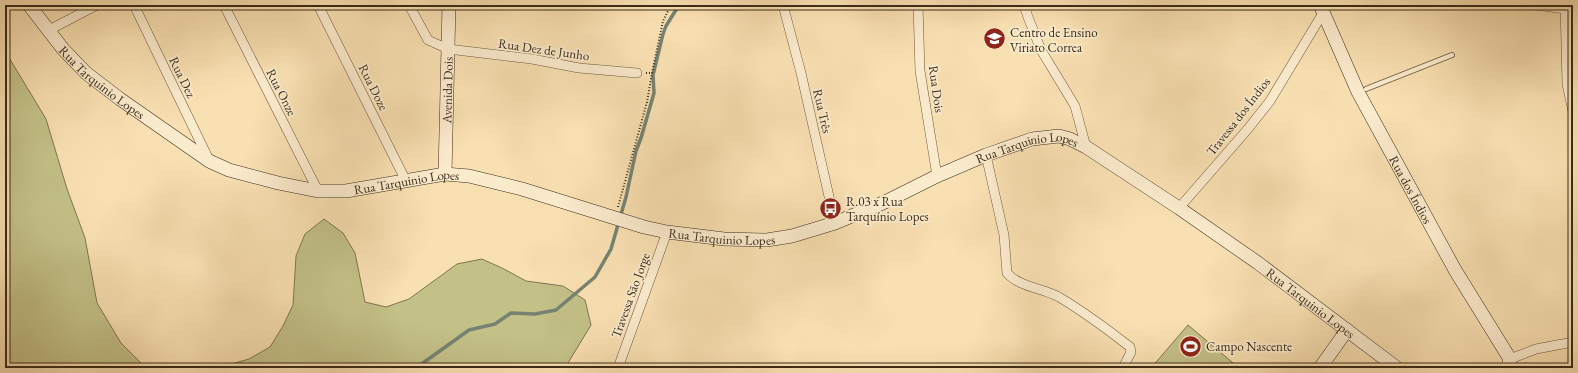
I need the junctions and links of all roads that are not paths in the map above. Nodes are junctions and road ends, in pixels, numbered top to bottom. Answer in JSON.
{"nodes":[{"id":1,"x":29,"y":5,"type":"edge"},
{"id":2,"x":98,"y":5,"type":"edge"},
{"id":3,"x":134,"y":5,"type":"edge"},
{"id":4,"x":224,"y":5,"type":"edge"},
{"id":5,"x":318,"y":5,"type":"edge"},
{"id":6,"x":410,"y":5,"type":"edge"},
{"id":7,"x":449,"y":5,"type":"edge"},
{"id":8,"x":783,"y":5,"type":"edge"},
{"id":9,"x":918,"y":5,"type":"edge"},
{"id":10,"x":1024,"y":5,"type":"edge"},
{"id":11,"x":1536,"y":5,"type":"edge"},
{"id":12,"x":1568,"y":8,"type":"edge"},
{"id":13,"x":1322,"y":9,"type":"edge"},
{"id":14,"x":49,"y":30,"type":"junction"},
{"id":15,"x":448,"y":49,"type":"junction"},
{"id":16,"x":1452,"y":55,"type":"dead end"},
{"id":17,"x":637,"y":73,"type":"road end"},
{"id":18,"x":1362,"y":90,"type":"junction"},
{"id":19,"x":1573,"y":112,"type":"edge"},
{"id":20,"x":1086,"y":146,"type":"junction"},
{"id":21,"x":986,"y":155,"type":"junction"},
{"id":22,"x":209,"y":161,"type":"junction"},
{"id":23,"x":445,"y":174,"type":"junction"},
{"id":24,"x":937,"y":176,"type":"junction"},
{"id":25,"x":406,"y":180,"type":"junction"},
{"id":26,"x":318,"y":191,"type":"junction"},
{"id":27,"x":1179,"y":208,"type":"junction"},
{"id":28,"x":835,"y":223,"type":"junction"},
{"id":29,"x":667,"y":232,"type":"junction"},
{"id":30,"x":1347,"y":330,"type":"junction"},
{"id":31,"x":1573,"y":342,"type":"edge"},
{"id":32,"x":1509,"y":363,"type":"edge"},
{"id":33,"x":618,"y":368,"type":"edge"},
{"id":34,"x":1123,"y":368,"type":"edge"},
{"id":35,"x":1320,"y":368,"type":"edge"},
{"id":36,"x":1396,"y":368,"type":"edge"}],
"edges":[{"from":1,"to":14,"type":"main road","name":"Rua Tarquinio Lopes"},
{"from":2,"to":14,"type":"street"},
{"from":3,"to":22,"type":"street","name":"Rua Dez"},
{"from":4,"to":26,"type":"street","name":"Rua Onze"},
{"from":5,"to":25,"type":"street","name":"Rua Doze"},
{"from":6,"to":15,"type":"street","name":"Rua Dez de Junho"},
{"from":7,"to":15,"type":"main road","name":"Avenida Dois"},
{"from":8,"to":28,"type":"street","name":"Rua Três"},
{"from":9,"to":24,"type":"street","name":"Rua Dois"},
{"from":10,"to":20,"type":"street"},
{"from":11,"to":12,"type":"street"},
{"from":12,"to":19,"type":"street"},
{"from":13,"to":18,"type":"main road","name":"Rua dos Índios"},
{"from":13,"to":27,"type":"street","name":"Travessa dos Índios"},
{"from":14,"to":22,"type":"main road","name":"Rua Tarquinio Lopes"},
{"from":15,"to":17,"type":"street","name":"Rua Dez de Junho"},
{"from":15,"to":23,"type":"main road","name":"Avenida Dois"},
{"from":16,"to":18,"type":"lane"},
{"from":18,"to":32,"type":"main road","name":"Rua dos Índios"},
{"from":20,"to":21,"type":"main road","name":"Rua Tarquinio Lopes"},
{"from":20,"to":27,"type":"main road","name":"Rua Tarquinio Lopes"},
{"from":21,"to":24,"type":"main road","name":"Rua Tarquinio Lopes"},
{"from":21,"to":34,"type":"street"},
{"from":22,"to":26,"type":"main road","name":"Rua Tarquinio Lopes"},
{"from":23,"to":25,"type":"main road","name":"Rua Tarquinio Lopes"},
{"from":23,"to":29,"type":"main road","name":"Rua Tarquinio Lopes"},
{"from":24,"to":28,"type":"main road","name":"Rua Tarquinio Lopes"},
{"from":25,"to":26,"type":"main road","name":"Rua Tarquinio Lopes"},
{"from":27,"to":30,"type":"main road","name":"Rua Tarquinio Lopes"},
{"from":28,"to":29,"type":"main road","name":"Rua Tarquinio Lopes"},
{"from":29,"to":33,"type":"street","name":"Travessa São Jorge"},
{"from":30,"to":35,"type":"main road"},
{"from":30,"to":36,"type":"main road","name":"Rua Tarquinio Lopes"},
{"from":31,"to":32,"type":"street"}]}
